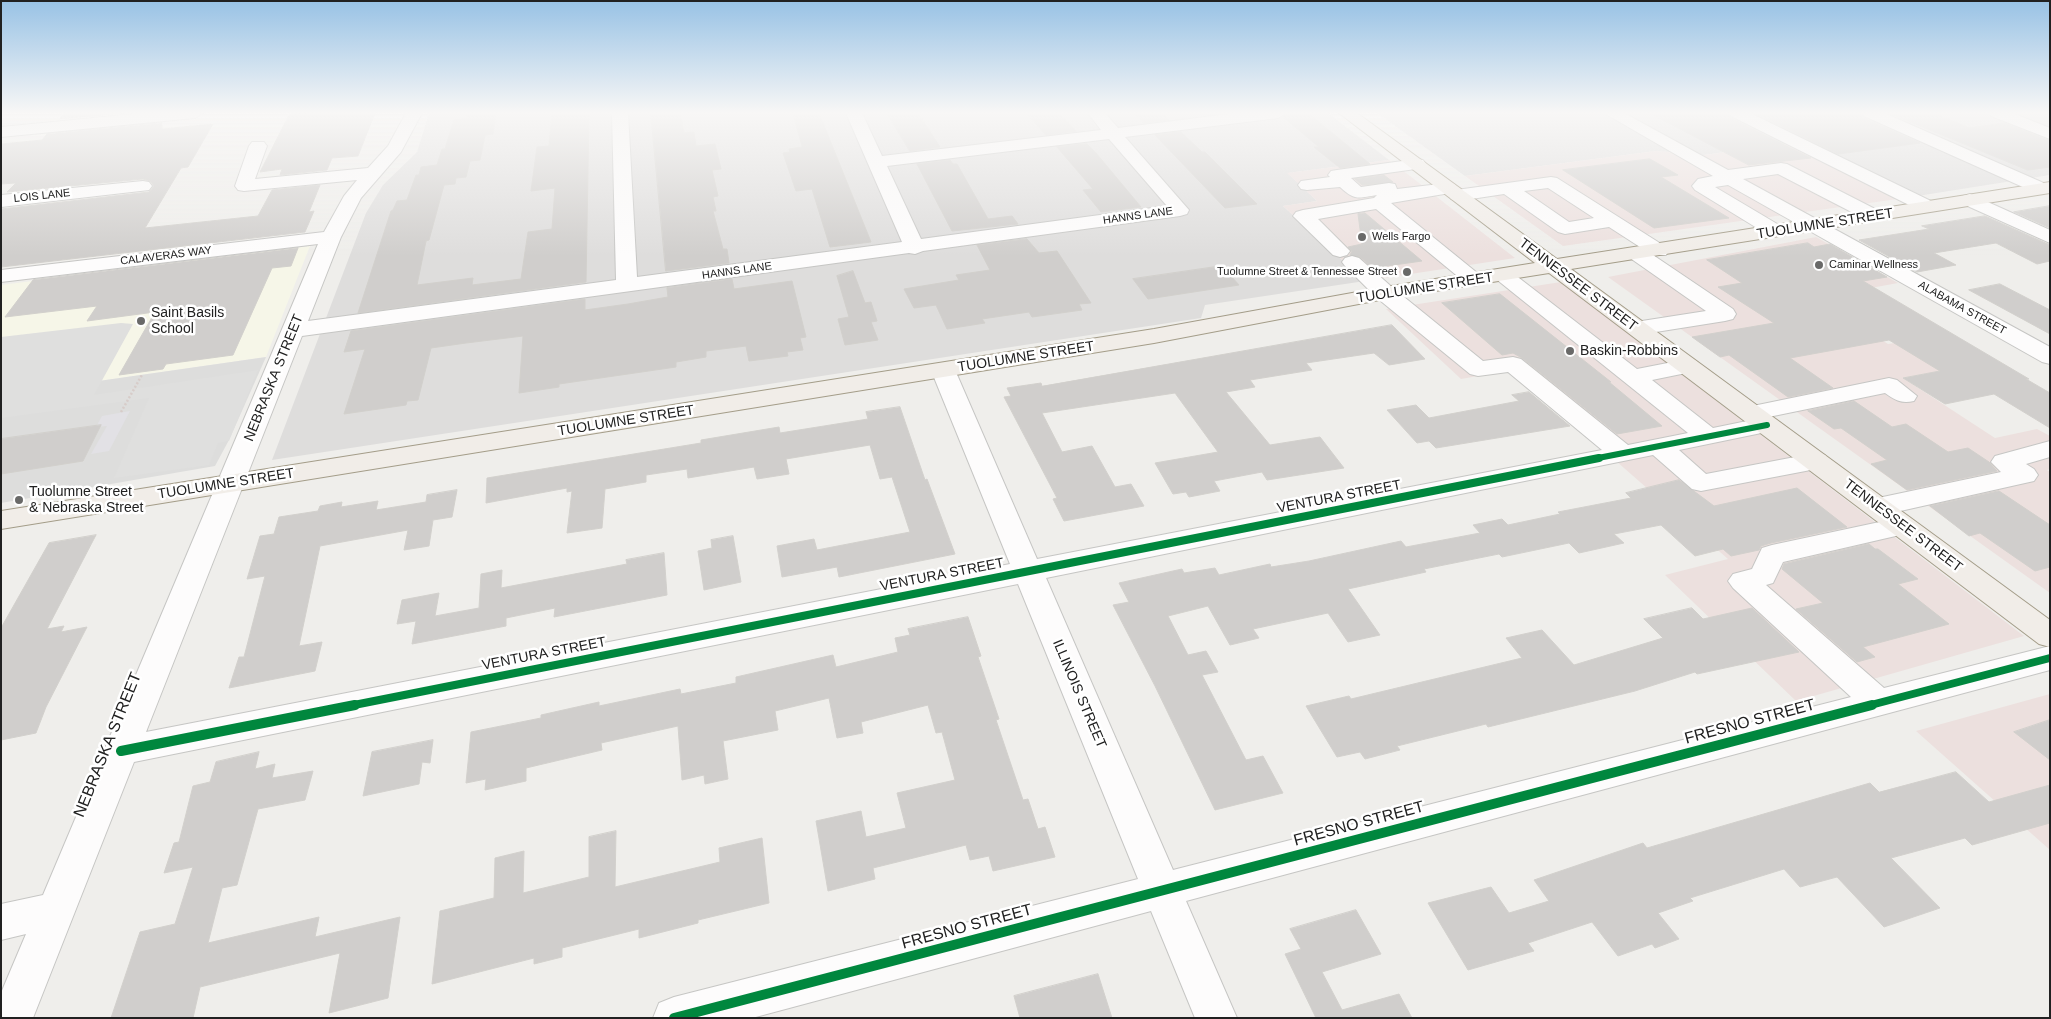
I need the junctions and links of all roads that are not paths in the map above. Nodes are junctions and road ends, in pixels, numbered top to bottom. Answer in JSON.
{"nodes":[{"id":1,"x":253,"y":161,"type":"edge"},
{"id":2,"x":384,"y":161,"type":"edge"},
{"id":3,"x":622,"y":161,"type":"edge"},
{"id":4,"x":888,"y":161,"type":"edge"},
{"id":5,"x":1137,"y":161,"type":"edge"},
{"id":6,"x":1412,"y":161,"type":"edge"},
{"id":7,"x":1696,"y":161,"type":"edge"},
{"id":8,"x":1834,"y":161,"type":"edge"},
{"id":9,"x":1981,"y":161,"type":"edge"},
{"id":10,"x":876,"y":162,"type":"joint"},
{"id":11,"x":1417,"y":164,"type":"junction"},
{"id":12,"x":373,"y":173,"type":"junction"},
{"id":13,"x":1727,"y":178,"type":"junction"},
{"id":14,"x":1344,"y":181,"type":"junction"},
{"id":15,"x":1307,"y":185,"type":"dead end"},
{"id":16,"x":143,"y":186,"type":"dead end"},
{"id":17,"x":1448,"y":188,"type":"junction"},
{"id":18,"x":1507,"y":188,"type":"junction"},
{"id":19,"x":2045,"y":188,"type":"edge"},
{"id":20,"x":1970,"y":200,"type":"junction"},
{"id":21,"x":1,"y":201,"type":"edge"},
{"id":22,"x":1380,"y":203,"type":"junction"},
{"id":23,"x":1928,"y":207,"type":"junction"},
{"id":24,"x":1874,"y":216,"type":"junction"},
{"id":25,"x":1612,"y":221,"type":"junction"},
{"id":26,"x":1813,"y":226,"type":"junction"},
{"id":27,"x":1777,"y":232,"type":"junction"},
{"id":28,"x":331,"y":237,"type":"junction"},
{"id":29,"x":2050,"y":237,"type":"edge"},
{"id":30,"x":915,"y":248,"type":"junction"},
{"id":31,"x":1659,"y":251,"type":"junction"},
{"id":32,"x":1637,"y":254,"type":"junction"},
{"id":33,"x":1554,"y":267,"type":"junction"},
{"id":34,"x":1503,"y":275,"type":"junction"},
{"id":35,"x":1,"y":276,"type":"edge"},
{"id":36,"x":1474,"y":280,"type":"junction"},
{"id":37,"x":627,"y":286,"type":"junction"},
{"id":38,"x":1385,"y":293,"type":"junction"},
{"id":39,"x":1637,"y":328,"type":"junction"},
{"id":40,"x":294,"y":330,"type":"junction"},
{"id":41,"x":2050,"y":358,"type":"edge"},
{"id":42,"x":1688,"y":366,"type":"junction"},
{"id":43,"x":943,"y":370,"type":"junction"},
{"id":44,"x":1633,"y":377,"type":"junction"},
{"id":45,"x":1905,"y":396,"type":"dead end"},
{"id":46,"x":1760,"y":419,"type":"junction"},
{"id":47,"x":1708,"y":436,"type":"junction"},
{"id":48,"x":1658,"y":446,"type":"junction"},
{"id":49,"x":2050,"y":449,"type":"edge"},
{"id":50,"x":1622,"y":453,"type":"junction"},
{"id":51,"x":1816,"y":461,"type":"junction"},
{"id":52,"x":231,"y":484,"type":"junction"},
{"id":53,"x":1878,"y":507,"type":"junction"},
{"id":54,"x":1,"y":520,"type":"edge"},
{"id":55,"x":1903,"y":526,"type":"junction"},
{"id":56,"x":1027,"y":571,"type":"junction"},
{"id":57,"x":2050,"y":636,"type":"edge"},
{"id":58,"x":2050,"y":658,"type":"edge"},
{"id":59,"x":1878,"y":702,"type":"junction"},
{"id":60,"x":121,"y":751,"type":"junction"},
{"id":61,"x":1162,"y":890,"type":"junction"},
{"id":62,"x":56,"y":910,"type":"junction"},
{"id":63,"x":1,"y":922,"type":"edge"},
{"id":64,"x":12,"y":1018,"type":"edge"},
{"id":65,"x":674,"y":1018,"type":"edge"},
{"id":66,"x":1216,"y":1018,"type":"edge"}],
"edges":[{"from":1,"to":12,"type":"street"},
{"from":2,"to":12,"type":"street","name":"NEBRASKA STREET"},
{"from":3,"to":37,"type":"street"},
{"from":4,"to":10,"type":"street"},
{"from":5,"to":30,"type":"street","name":"HANNS LANE"},
{"from":6,"to":11,"type":"main road","name":"TENNESSEE STREET"},
{"from":7,"to":13,"type":"street","name":"ALABAMA STREET"},
{"from":8,"to":23,"type":"street"},
{"from":9,"to":19,"type":"street"},
{"from":10,"to":30,"type":"street"},
{"from":11,"to":14,"type":"street"},
{"from":11,"to":17,"type":"main road","name":"TENNESSEE STREET"},
{"from":12,"to":28,"type":"street","name":"NEBRASKA STREET"},
{"from":13,"to":24,"type":"street"},
{"from":13,"to":26,"type":"street","name":"ALABAMA STREET"},
{"from":13,"to":27,"type":"street"},
{"from":14,"to":15,"type":"street"},
{"from":14,"to":17,"type":"street"},
{"from":16,"to":21,"type":"street","name":"LOIS LANE"},
{"from":17,"to":18,"type":"street"},
{"from":17,"to":22,"type":"street"},
{"from":17,"to":33,"type":"main road","name":"TENNESSEE STREET"},
{"from":18,"to":25,"type":"street"},
{"from":18,"to":25,"type":"street"},
{"from":19,"to":20,"type":"main road","name":"TUOLUMNE STREET"},
{"from":20,"to":23,"type":"main road","name":"TUOLUMNE STREET"},
{"from":20,"to":29,"type":"street"},
{"from":22,"to":36,"type":"street"},
{"from":22,"to":38,"type":"street"},
{"from":23,"to":24,"type":"main road","name":"TUOLUMNE STREET"},
{"from":24,"to":26,"type":"main road","name":"TUOLUMNE STREET"},
{"from":25,"to":31,"type":"street"},
{"from":26,"to":27,"type":"main road","name":"TUOLUMNE STREET"},
{"from":26,"to":41,"type":"street","name":"ALABAMA STREET"},
{"from":27,"to":31,"type":"main road","name":"TUOLUMNE STREET"},
{"from":28,"to":35,"type":"street","name":"CALAVERAS WAY"},
{"from":28,"to":40,"type":"street","name":"NEBRASKA STREET"},
{"from":30,"to":37,"type":"street","name":"HANNS LANE"},
{"from":31,"to":32,"type":"main road","name":"TUOLUMNE STREET"},
{"from":32,"to":33,"type":"main road","name":"TUOLUMNE STREET"},
{"from":32,"to":39,"type":"street"},
{"from":33,"to":34,"type":"main road","name":"TUOLUMNE STREET"},
{"from":33,"to":39,"type":"main road","name":"TENNESSEE STREET"},
{"from":34,"to":36,"type":"main road","name":"TUOLUMNE STREET"},
{"from":34,"to":44,"type":"street"},
{"from":36,"to":38,"type":"main road","name":"TUOLUMNE STREET"},
{"from":37,"to":40,"type":"street","name":"HANNS LANE"},
{"from":38,"to":43,"type":"main road","name":"TUOLUMNE STREET"},
{"from":38,"to":50,"type":"street"},
{"from":39,"to":42,"type":"main road","name":"TENNESSEE STREET"},
{"from":40,"to":52,"type":"street","name":"NEBRASKA STREET"},
{"from":42,"to":44,"type":"street"},
{"from":42,"to":46,"type":"main road","name":"TENNESSEE STREET"},
{"from":43,"to":52,"type":"main road","name":"TUOLUMNE STREET"},
{"from":43,"to":56,"type":"street","name":"ILLINOIS STREET"},
{"from":44,"to":47,"type":"street"},
{"from":45,"to":46,"type":"street","name":"VENTURA STREET"},
{"from":46,"to":47,"type":"street","name":"VENTURA STREET"},
{"from":46,"to":51,"type":"main road","name":"TENNESSEE STREET"},
{"from":47,"to":48,"type":"street","name":"VENTURA STREET"},
{"from":48,"to":50,"type":"street","name":"VENTURA STREET"},
{"from":48,"to":51,"type":"street"},
{"from":49,"to":53,"type":"street"},
{"from":50,"to":56,"type":"street","name":"VENTURA STREET"},
{"from":51,"to":53,"type":"main road","name":"TENNESSEE STREET"},
{"from":52,"to":54,"type":"main road","name":"TUOLUMNE STREET"},
{"from":52,"to":60,"type":"street","name":"NEBRASKA STREET"},
{"from":53,"to":55,"type":"main road","name":"TENNESSEE STREET"},
{"from":55,"to":57,"type":"main road","name":"TENNESSEE STREET"},
{"from":55,"to":59,"type":"street"},
{"from":56,"to":60,"type":"street","name":"VENTURA STREET"},
{"from":56,"to":61,"type":"street","name":"ILLINOIS STREET"},
{"from":58,"to":59,"type":"street","name":"FRESNO STREET"},
{"from":59,"to":61,"type":"street","name":"FRESNO STREET"},
{"from":60,"to":62,"type":"street","name":"NEBRASKA STREET"},
{"from":61,"to":65,"type":"street","name":"FRESNO STREET"},
{"from":61,"to":66,"type":"street","name":"ILLINOIS STREET"},
{"from":62,"to":63,"type":"street"},
{"from":62,"to":64,"type":"street","name":"NEBRASKA STREET"}]}
